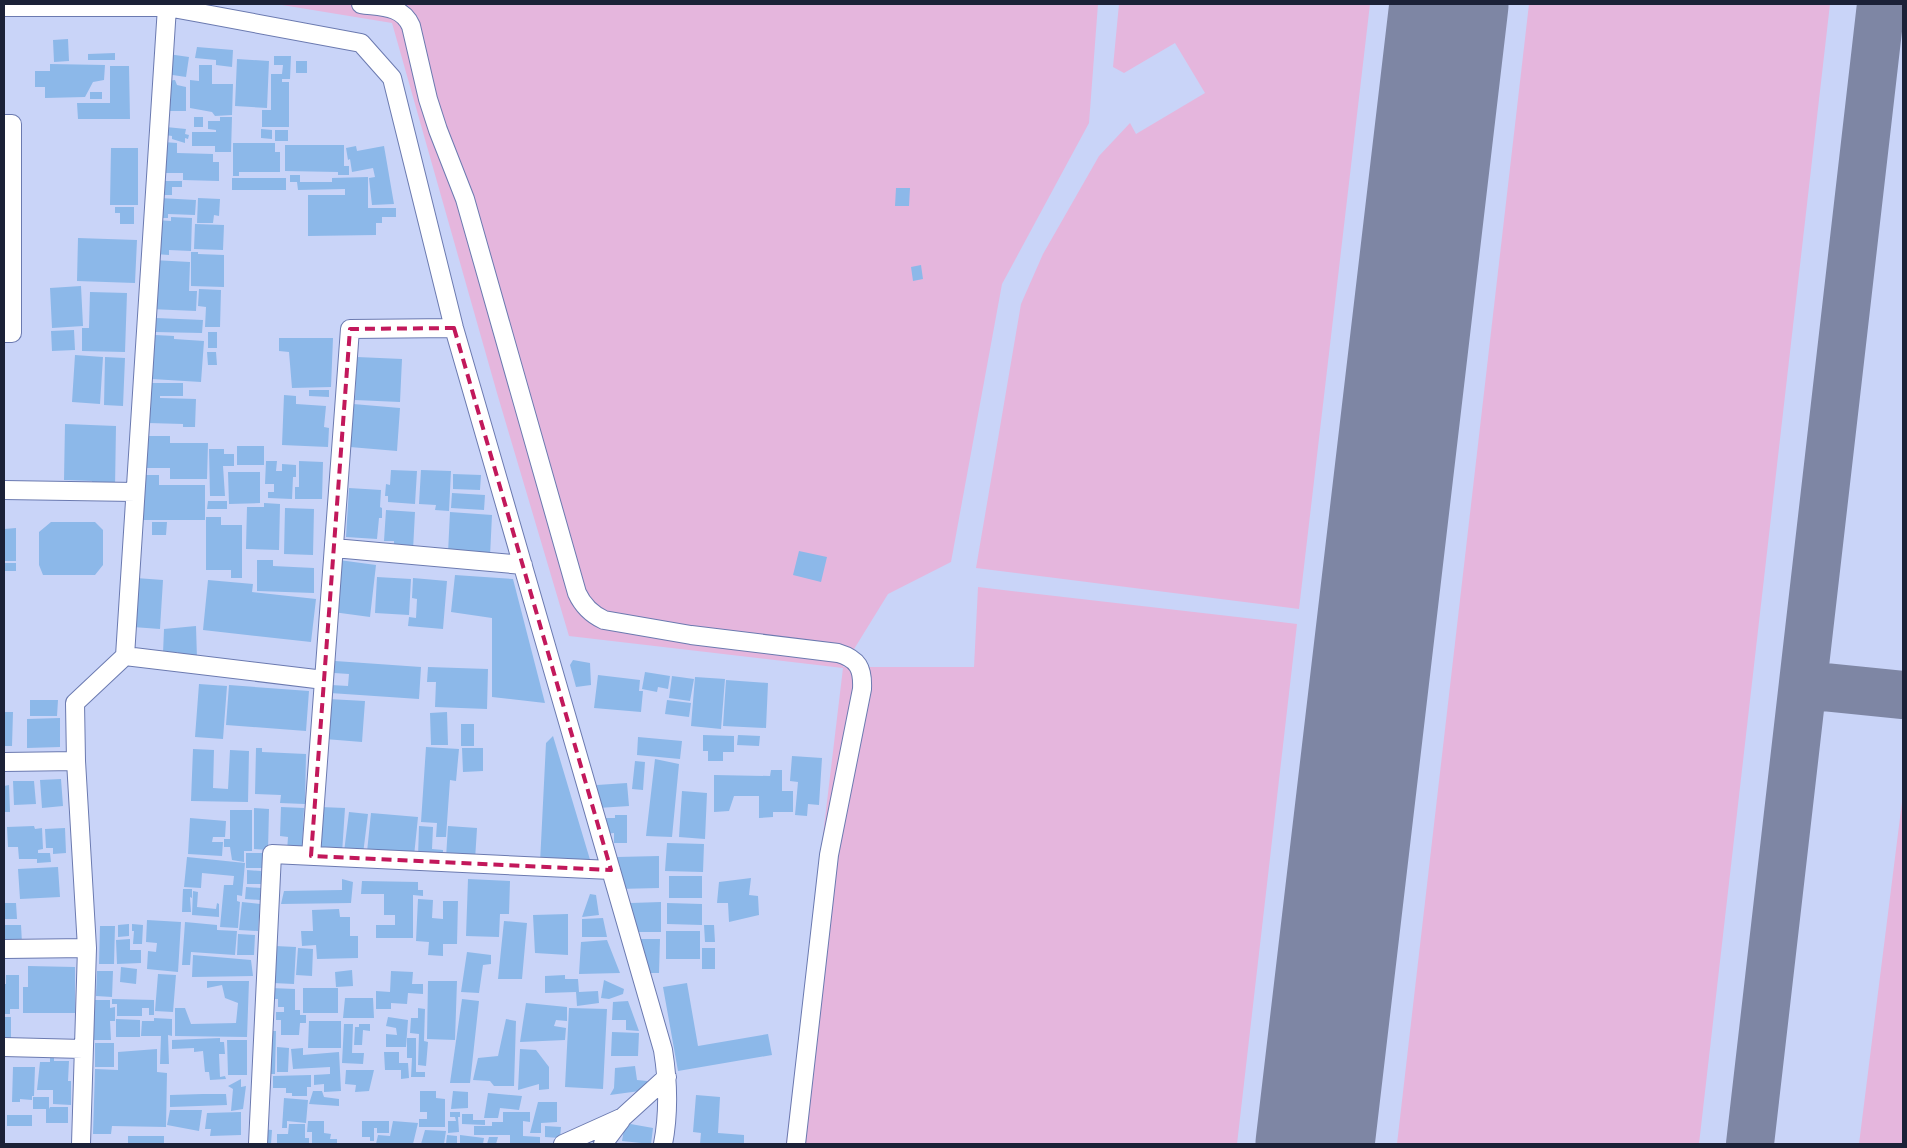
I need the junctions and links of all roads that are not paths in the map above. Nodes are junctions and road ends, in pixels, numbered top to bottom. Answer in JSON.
{"nodes":[{"id":1,"x":360,"y":4,"type":"edge"},
{"id":2,"x":4,"y":7,"type":"edge"},
{"id":3,"x":167,"y":7,"type":"junction"},
{"id":4,"x":4,"y":124,"type":"edge"},
{"id":5,"x":454,"y":328,"type":"junction"},
{"id":6,"x":4,"y":333,"type":"edge"},
{"id":7,"x":4,"y":490,"type":"edge"},
{"id":8,"x":136,"y":492,"type":"junction"},
{"id":9,"x":334,"y":548,"type":"junction"},
{"id":10,"x":523,"y":565,"type":"junction"},
{"id":11,"x":125,"y":656,"type":"junction"},
{"id":12,"x":324,"y":680,"type":"junction"},
{"id":13,"x":76,"y":761,"type":"junction"},
{"id":14,"x":4,"y":762,"type":"edge"},
{"id":15,"x":312,"y":856,"type":"junction"},
{"id":16,"x":611,"y":870,"type":"junction"},
{"id":17,"x":87,"y":948,"type":"junction"},
{"id":18,"x":4,"y":949,"type":"edge"},
{"id":19,"x":4,"y":1047,"type":"edge"},
{"id":20,"x":83,"y":1049,"type":"junction"},
{"id":21,"x":667,"y":1077,"type":"junction"},
{"id":22,"x":623,"y":1117,"type":"junction"},
{"id":23,"x":82,"y":1144,"type":"edge"},
{"id":24,"x":258,"y":1144,"type":"edge"},
{"id":25,"x":563,"y":1144,"type":"edge"},
{"id":26,"x":603,"y":1144,"type":"edge"},
{"id":27,"x":664,"y":1144,"type":"edge"},
{"id":28,"x":796,"y":1144,"type":"edge"}],
"edges":[{"from":1,"to":28,"type":"street"},
{"from":2,"to":3,"type":"street"},
{"from":3,"to":5,"type":"street"},
{"from":3,"to":8,"type":"street"},
{"from":4,"to":6,"type":"street"},
{"from":5,"to":9,"type":"street"},
{"from":5,"to":10,"type":"street"},
{"from":7,"to":8,"type":"street"},
{"from":8,"to":11,"type":"street"},
{"from":9,"to":10,"type":"street"},
{"from":9,"to":12,"type":"street"},
{"from":10,"to":16,"type":"street"},
{"from":11,"to":12,"type":"street"},
{"from":11,"to":13,"type":"street"},
{"from":12,"to":15,"type":"street"},
{"from":13,"to":14,"type":"street"},
{"from":13,"to":17,"type":"street"},
{"from":15,"to":16,"type":"street"},
{"from":15,"to":24,"type":"street"},
{"from":16,"to":21,"type":"street"},
{"from":17,"to":18,"type":"street"},
{"from":17,"to":20,"type":"street"},
{"from":19,"to":20,"type":"street"},
{"from":20,"to":23,"type":"street"},
{"from":21,"to":22,"type":"street"},
{"from":21,"to":27,"type":"street"},
{"from":22,"to":25,"type":"street"},
{"from":22,"to":26,"type":"street"}]}
